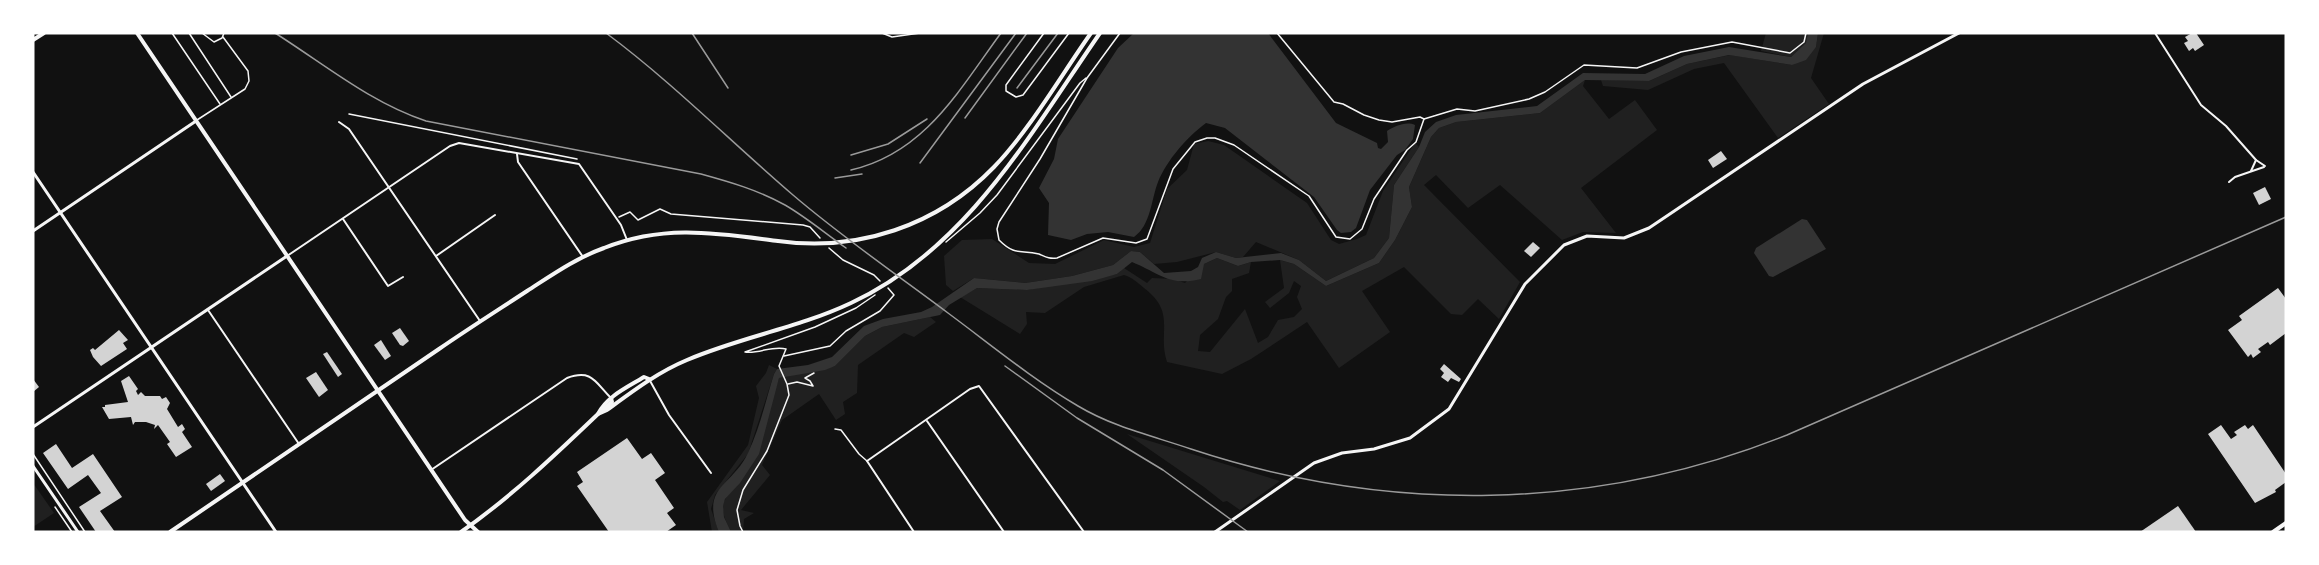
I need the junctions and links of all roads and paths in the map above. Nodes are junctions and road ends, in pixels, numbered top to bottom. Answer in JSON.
{"nodes":[{"id":1,"x":44,"y":33,"type":"edge"},
{"id":2,"x":137,"y":33,"type":"edge"},
{"id":3,"x":172,"y":33,"type":"edge"},
{"id":4,"x":189,"y":33,"type":"edge"},
{"id":5,"x":202,"y":33,"type":"edge"},
{"id":6,"x":224,"y":33,"type":"edge"},
{"id":7,"x":882,"y":33,"type":"edge"},
{"id":8,"x":920,"y":33,"type":"edge"},
{"id":9,"x":1044,"y":33,"type":"edge"},
{"id":10,"x":1069,"y":33,"type":"edge"},
{"id":11,"x":1091,"y":33,"type":"edge"},
{"id":12,"x":1100,"y":33,"type":"edge"},
{"id":13,"x":1120,"y":33,"type":"edge"},
{"id":14,"x":1277,"y":33,"type":"edge"},
{"id":15,"x":1806,"y":33,"type":"edge"},
{"id":16,"x":1959,"y":33,"type":"edge"},
{"id":17,"x":2155,"y":33,"type":"edge"},
{"id":18,"x":223,"y":37,"type":"junction"},
{"id":19,"x":33,"y":40,"type":"edge"},
{"id":20,"x":1087,"y":78,"type":"junction"},
{"id":21,"x":231,"y":98,"type":"junction"},
{"id":22,"x":221,"y":105,"type":"junction"},
{"id":23,"x":349,"y":114,"type":"dead end"},
{"id":24,"x":1424,"y":119,"type":"junction"},
{"id":25,"x":196,"y":121,"type":"junction"},
{"id":26,"x":339,"y":122,"type":"dead end"},
{"id":27,"x":517,"y":153,"type":"junction"},
{"id":28,"x":2256,"y":160,"type":"junction"},
{"id":29,"x":582,"y":168,"type":"junction"},
{"id":30,"x":2251,"y":171,"type":"junction"},
{"id":31,"x":33,"y":172,"type":"edge"},
{"id":32,"x":2229,"y":182,"type":"dead end"},
{"id":33,"x":389,"y":187,"type":"junction"},
{"id":34,"x":60,"y":213,"type":"junction"},
{"id":35,"x":495,"y":215,"type":"dead end"},
{"id":36,"x":616,"y":218,"type":"junction"},
{"id":37,"x":343,"y":219,"type":"junction"},
{"id":38,"x":966,"y":222,"type":"junction"},
{"id":39,"x":33,"y":231,"type":"edge"},
{"id":40,"x":627,"y":240,"type":"junction"},
{"id":41,"x":287,"y":256,"type":"junction"},
{"id":42,"x":436,"y":256,"type":"junction"},
{"id":43,"x":583,"y":257,"type":"junction"},
{"id":44,"x":403,"y":277,"type":"dead end"},
{"id":45,"x":873,"y":294,"type":"junction"},
{"id":46,"x":207,"y":309,"type":"junction"},
{"id":47,"x":480,"y":321,"type":"junction"},
{"id":48,"x":151,"y":347,"type":"junction"},
{"id":49,"x":786,"y":349,"type":"junction"},
{"id":50,"x":792,"y":353,"type":"junction"},
{"id":51,"x":784,"y":357,"type":"junction"},
{"id":52,"x":814,"y":373,"type":"dead end"},
{"id":53,"x":649,"y":379,"type":"junction"},
{"id":54,"x":787,"y":384,"type":"junction"},
{"id":55,"x":378,"y":391,"type":"junction"},
{"id":56,"x":611,"y":398,"type":"junction"},
{"id":57,"x":598,"y":414,"type":"junction"},
{"id":58,"x":926,"y":420,"type":"junction"},
{"id":59,"x":33,"y":427,"type":"edge"},
{"id":60,"x":835,"y":429,"type":"dead end"},
{"id":61,"x":299,"y":444,"type":"junction"},
{"id":62,"x":33,"y":454,"type":"edge"},
{"id":63,"x":867,"y":461,"type":"junction"},
{"id":64,"x":33,"y":465,"type":"edge"},
{"id":65,"x":431,"y":470,"type":"junction"},
{"id":66,"x":711,"y":473,"type":"dead end"},
{"id":67,"x":243,"y":483,"type":"junction"},
{"id":68,"x":2286,"y":523,"type":"edge"},
{"id":69,"x":469,"y":526,"type":"junction"},
{"id":70,"x":78,"y":532,"type":"edge"},
{"id":71,"x":85,"y":532,"type":"edge"},
{"id":72,"x":170,"y":532,"type":"edge"},
{"id":73,"x":276,"y":532,"type":"edge"},
{"id":74,"x":461,"y":532,"type":"edge"},
{"id":75,"x":470,"y":532,"type":"edge"},
{"id":76,"x":477,"y":532,"type":"edge"},
{"id":77,"x":743,"y":532,"type":"edge"},
{"id":78,"x":914,"y":532,"type":"edge"},
{"id":79,"x":1004,"y":532,"type":"edge"},
{"id":80,"x":1084,"y":532,"type":"edge"},
{"id":81,"x":1215,"y":532,"type":"edge"},
{"id":82,"x":2273,"y":532,"type":"edge"}],
"edges":[{"from":1,"to":19,"type":"main road"},
{"from":2,"to":25,"type":"main road"},
{"from":3,"to":22,"type":"lane"},
{"from":4,"to":21,"type":"lane"},
{"from":5,"to":18,"type":"lane"},
{"from":6,"to":18,"type":"lane"},
{"from":7,"to":8,"type":"path"},
{"from":9,"to":10,"type":"lane"},
{"from":11,"to":40,"type":"main road"},
{"from":12,"to":38,"type":"main road"},
{"from":13,"to":20,"type":"path"},
{"from":14,"to":24,"type":"path"},
{"from":15,"to":24,"type":"path"},
{"from":16,"to":81,"type":"street"},
{"from":17,"to":28,"type":"street"},
{"from":18,"to":21,"type":"lane"},
{"from":20,"to":24,"type":"path"},
{"from":20,"to":38,"type":"path"},
{"from":21,"to":22,"type":"lane"},
{"from":22,"to":25,"type":"lane"},
{"from":23,"to":29,"type":"path"},
{"from":25,"to":34,"type":"street"},
{"from":25,"to":41,"type":"main road"},
{"from":26,"to":33,"type":"street"},
{"from":27,"to":29,"type":"street"},
{"from":27,"to":33,"type":"street"},
{"from":27,"to":43,"type":"street"},
{"from":28,"to":30,"type":"street"},
{"from":28,"to":30,"type":"street"},
{"from":29,"to":36,"type":"street"},
{"from":30,"to":32,"type":"street"},
{"from":31,"to":34,"type":"street"},
{"from":33,"to":37,"type":"street"},
{"from":33,"to":42,"type":"street"},
{"from":34,"to":39,"type":"street"},
{"from":34,"to":48,"type":"street"},
{"from":35,"to":42,"type":"street"},
{"from":36,"to":40,"type":"street"},
{"from":36,"to":50,"type":"path"},
{"from":37,"to":41,"type":"street"},
{"from":37,"to":44,"type":"street"},
{"from":38,"to":45,"type":"main road"},
{"from":40,"to":43,"type":"main road"},
{"from":41,"to":46,"type":"street"},
{"from":41,"to":55,"type":"main road"},
{"from":42,"to":47,"type":"street"},
{"from":43,"to":47,"type":"main road"},
{"from":45,"to":49,"type":"path"},
{"from":45,"to":53,"type":"main road"},
{"from":46,"to":48,"type":"street"},
{"from":46,"to":61,"type":"street"},
{"from":47,"to":55,"type":"main road"},
{"from":48,"to":59,"type":"street"},
{"from":48,"to":67,"type":"street"},
{"from":49,"to":50,"type":"path"},
{"from":49,"to":51,"type":"path"},
{"from":50,"to":51,"type":"path"},
{"from":51,"to":54,"type":"path"},
{"from":52,"to":54,"type":"path"},
{"from":53,"to":56,"type":"main road"},
{"from":53,"to":57,"type":"main road"},
{"from":53,"to":66,"type":"street"},
{"from":54,"to":77,"type":"path"},
{"from":55,"to":61,"type":"main road"},
{"from":55,"to":65,"type":"main road"},
{"from":56,"to":57,"type":"main road"},
{"from":56,"to":65,"type":"street"},
{"from":57,"to":69,"type":"main road"},
{"from":58,"to":63,"type":"street"},
{"from":58,"to":79,"type":"street"},
{"from":58,"to":80,"type":"street"},
{"from":60,"to":63,"type":"lane"},
{"from":61,"to":67,"type":"main road"},
{"from":62,"to":71,"type":"path"},
{"from":63,"to":78,"type":"street"},
{"from":64,"to":70,"type":"street"},
{"from":65,"to":69,"type":"main road"},
{"from":67,"to":72,"type":"main road"},
{"from":67,"to":73,"type":"street"},
{"from":68,"to":82,"type":"main road"},
{"from":69,"to":74,"type":"main road"},
{"from":69,"to":75,"type":"main road"},
{"from":69,"to":76,"type":"main road"}]}
